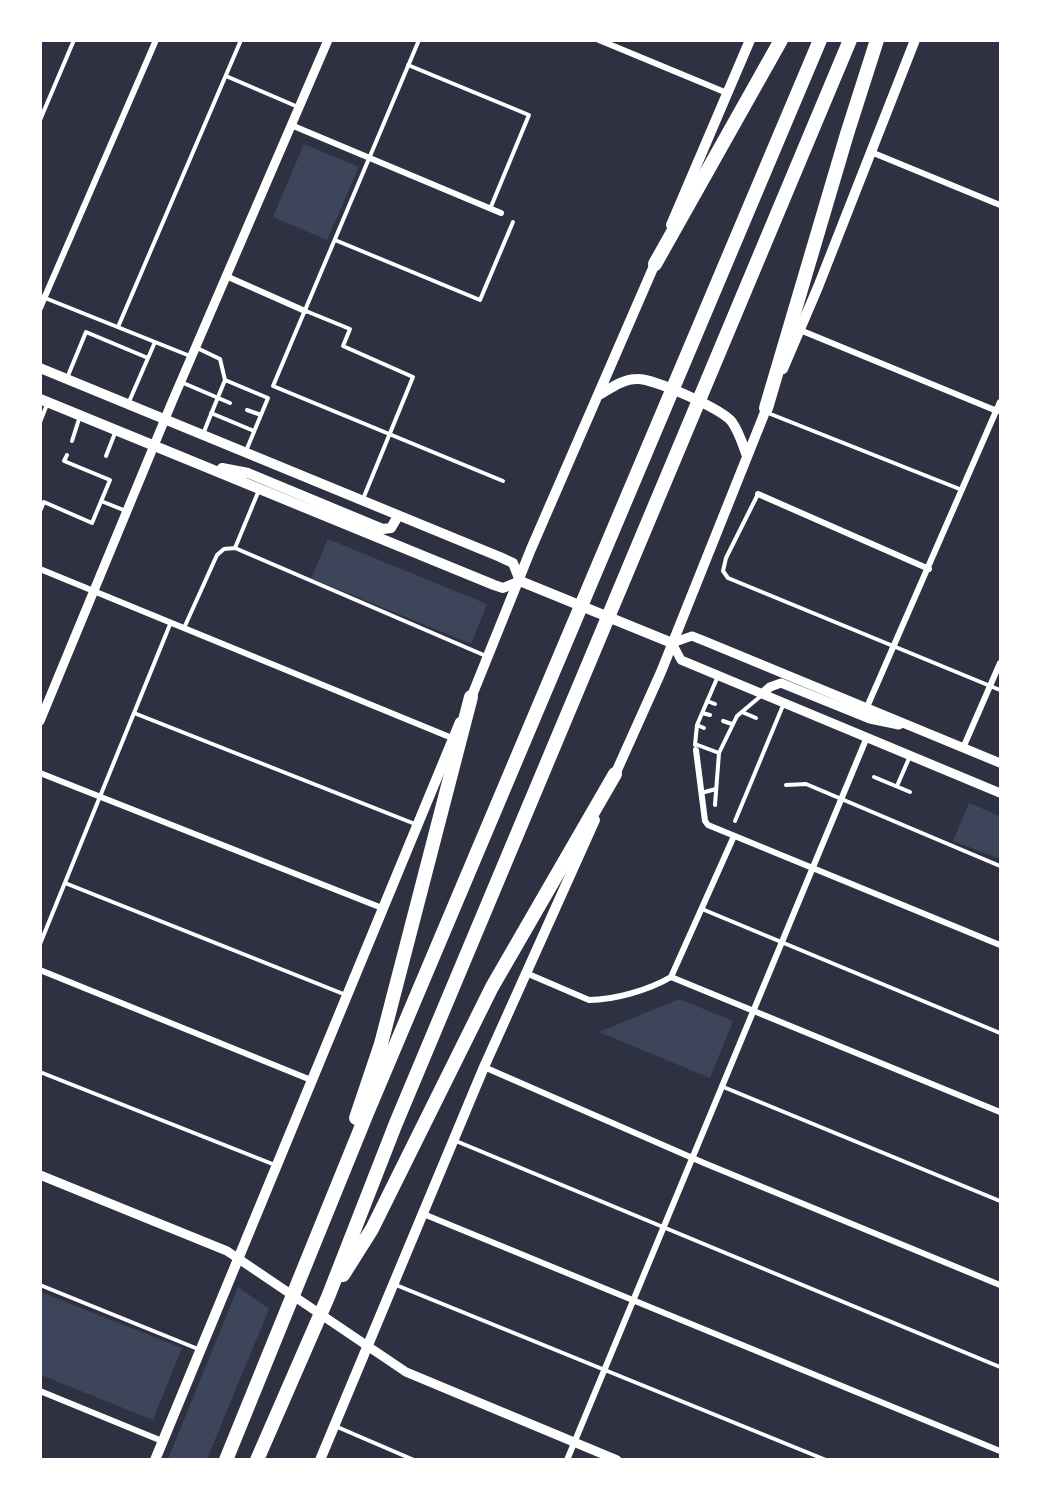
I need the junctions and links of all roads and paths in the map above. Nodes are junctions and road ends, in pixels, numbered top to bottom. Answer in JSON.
{"nodes":[{"id":1,"x":74,"y":40,"type":"edge"},
{"id":2,"x":156,"y":40,"type":"edge"},
{"id":3,"x":241,"y":40,"type":"edge"},
{"id":4,"x":328,"y":40,"type":"edge"},
{"id":5,"x":419,"y":40,"type":"edge"},
{"id":6,"x":599,"y":40,"type":"edge"},
{"id":7,"x":750,"y":40,"type":"edge"},
{"id":8,"x":782,"y":40,"type":"edge"},
{"id":9,"x":820,"y":40,"type":"edge"},
{"id":10,"x":850,"y":40,"type":"edge"},
{"id":11,"x":877,"y":40,"type":"edge"},
{"id":12,"x":915,"y":40,"type":"edge"},
{"id":13,"x":408,"y":65,"type":"junction"},
{"id":14,"x":226,"y":76,"type":"junction"},
{"id":15,"x":727,"y":93,"type":"junction"},
{"id":16,"x":299,"y":107,"type":"junction"},
{"id":17,"x":40,"y":120,"type":"edge"},
{"id":18,"x":291,"y":125,"type":"junction"},
{"id":19,"x":871,"y":152,"type":"junction"},
{"id":20,"x":369,"y":158,"type":"junction"},
{"id":21,"x":1000,"y":205,"type":"edge"},
{"id":22,"x":490,"y":209,"type":"junction"},
{"id":23,"x":501,"y":213,"type":"dead end"},
{"id":24,"x":513,"y":222,"type":"dead end"},
{"id":25,"x":335,"y":240,"type":"junction"},
{"id":26,"x":655,"y":264,"type":"junction"},
{"id":27,"x":226,"y":276,"type":"junction"},
{"id":28,"x":43,"y":297,"type":"edge"},
{"id":29,"x":40,"y":308,"type":"edge"},
{"id":30,"x":305,"y":310,"type":"junction"},
{"id":31,"x":118,"y":327,"type":"junction"},
{"id":32,"x":800,"y":330,"type":"junction"},
{"id":33,"x":155,"y":342,"type":"junction"},
{"id":34,"x":194,"y":352,"type":"junction"},
{"id":35,"x":148,"y":358,"type":"junction"},
{"id":36,"x":40,"y":368,"type":"edge"},
{"id":37,"x":67,"y":379,"type":"junction"},
{"id":38,"x":225,"y":380,"type":"junction"},
{"id":39,"x":181,"y":382,"type":"junction"},
{"id":40,"x":599,"y":395,"type":"junction"},
{"id":41,"x":218,"y":398,"type":"junction"},
{"id":42,"x":44,"y":400,"type":"edge"},
{"id":43,"x":1000,"y":402,"type":"edge"},
{"id":44,"x":230,"y":403,"type":"dead end"},
{"id":45,"x":128,"y":404,"type":"junction"},
{"id":46,"x":247,"y":410,"type":"dead end"},
{"id":47,"x":765,"y":410,"type":"junction"},
{"id":48,"x":997,"y":411,"type":"junction"},
{"id":49,"x":211,"y":413,"type":"junction"},
{"id":50,"x":80,"y":415,"type":"junction"},
{"id":51,"x":261,"y":416,"type":"junction"},
{"id":52,"x":165,"y":420,"type":"junction"},
{"id":53,"x":40,"y":422,"type":"edge"},
{"id":54,"x":117,"y":430,"type":"junction"},
{"id":55,"x":254,"y":431,"type":"junction"},
{"id":56,"x":202,"y":435,"type":"junction"},
{"id":57,"x":390,"y":435,"type":"junction"},
{"id":58,"x":72,"y":441,"type":"dead end"},
{"id":59,"x":154,"y":445,"type":"junction"},
{"id":60,"x":245,"y":453,"type":"junction"},
{"id":61,"x":67,"y":455,"type":"dead end"},
{"id":62,"x":106,"y":456,"type":"dead end"},
{"id":63,"x":747,"y":456,"type":"junction"},
{"id":64,"x":200,"y":464,"type":"junction"},
{"id":65,"x":101,"y":469,"type":"dead end"},
{"id":66,"x":99,"y":475,"type":"junction"},
{"id":67,"x":503,"y":481,"type":"dead end"},
{"id":68,"x":260,"y":488,"type":"junction"},
{"id":69,"x":962,"y":490,"type":"junction"},
{"id":70,"x":758,"y":494,"type":"joint"},
{"id":71,"x":101,"y":501,"type":"junction"},
{"id":72,"x":362,"y":501,"type":"junction"},
{"id":73,"x":40,"y":511,"type":"edge"},
{"id":74,"x":127,"y":511,"type":"junction"},
{"id":75,"x":398,"y":516,"type":"junction"},
{"id":76,"x":235,"y":548,"type":"junction"},
{"id":77,"x":40,"y":569,"type":"edge"},
{"id":78,"x":929,"y":569,"type":"junction"},
{"id":79,"x":520,"y":581,"type":"junction"},
{"id":80,"x":94,"y":591,"type":"junction"},
{"id":81,"x":171,"y":622,"type":"junction"},
{"id":82,"x":184,"y":628,"type":"junction"},
{"id":83,"x":672,"y":643,"type":"junction"},
{"id":84,"x":894,"y":646,"type":"junction"},
{"id":85,"x":488,"y":657,"type":"junction"},
{"id":86,"x":1000,"y":663,"type":"edge"},
{"id":87,"x":718,"y":676,"type":"junction"},
{"id":88,"x":991,"y":686,"type":"junction"},
{"id":89,"x":1000,"y":690,"type":"edge"},
{"id":90,"x":762,"y":694,"type":"junction"},
{"id":91,"x":471,"y":697,"type":"junction"},
{"id":92,"x":707,"y":700,"type":"junction"},
{"id":93,"x":784,"y":703,"type":"junction"},
{"id":94,"x":715,"y":704,"type":"dead end"},
{"id":95,"x":867,"y":707,"type":"junction"},
{"id":96,"x":702,"y":712,"type":"junction"},
{"id":97,"x":733,"y":712,"type":"dead end"},
{"id":98,"x":134,"y":713,"type":"junction"},
{"id":99,"x":740,"y":713,"type":"junction"},
{"id":100,"x":710,"y":715,"type":"dead end"},
{"id":101,"x":756,"y":718,"type":"dead end"},
{"id":102,"x":40,"y":721,"type":"edge"},
{"id":103,"x":723,"y":721,"type":"dead end"},
{"id":104,"x":732,"y":724,"type":"junction"},
{"id":105,"x":697,"y":725,"type":"junction"},
{"id":106,"x":704,"y":728,"type":"dead end"},
{"id":107,"x":919,"y":729,"type":"junction"},
{"id":108,"x":718,"y":734,"type":"dead end"},
{"id":109,"x":726,"y":737,"type":"junction"},
{"id":110,"x":867,"y":737,"type":"junction"},
{"id":111,"x":452,"y":738,"type":"junction"},
{"id":112,"x":695,"y":747,"type":"junction"},
{"id":113,"x":963,"y":748,"type":"junction"},
{"id":114,"x":719,"y":753,"type":"junction"},
{"id":115,"x":910,"y":755,"type":"junction"},
{"id":116,"x":1000,"y":763,"type":"edge"},
{"id":117,"x":40,"y":773,"type":"edge"},
{"id":118,"x":615,"y":774,"type":"junction"},
{"id":119,"x":874,"y":777,"type":"dead end"},
{"id":120,"x":786,"y":785,"type":"dead end"},
{"id":121,"x":897,"y":786,"type":"junction"},
{"id":122,"x":716,"y":789,"type":"junction"},
{"id":123,"x":701,"y":792,"type":"junction"},
{"id":124,"x":909,"y":792,"type":"dead end"},
{"id":125,"x":1000,"y":793,"type":"edge"},
{"id":126,"x":100,"y":796,"type":"junction"},
{"id":127,"x":842,"y":799,"type":"junction"},
{"id":128,"x":715,"y":805,"type":"dead end"},
{"id":129,"x":735,"y":821,"type":"dead end"},
{"id":130,"x":416,"y":825,"type":"junction"},
{"id":131,"x":734,"y":836,"type":"junction"},
{"id":132,"x":1000,"y":866,"type":"edge"},
{"id":133,"x":813,"y":868,"type":"junction"},
{"id":134,"x":65,"y":883,"type":"junction"},
{"id":135,"x":382,"y":908,"type":"junction"},
{"id":136,"x":702,"y":909,"type":"junction"},
{"id":137,"x":782,"y":942,"type":"junction"},
{"id":138,"x":40,"y":944,"type":"edge"},
{"id":139,"x":1000,"y":945,"type":"edge"},
{"id":140,"x":40,"y":970,"type":"edge"},
{"id":141,"x":526,"y":973,"type":"junction"},
{"id":142,"x":671,"y":977,"type":"junction"},
{"id":143,"x":346,"y":995,"type":"junction"},
{"id":144,"x":753,"y":1011,"type":"junction"},
{"id":145,"x":1000,"y":1032,"type":"edge"},
{"id":146,"x":484,"y":1067,"type":"junction"},
{"id":147,"x":40,"y":1072,"type":"edge"},
{"id":148,"x":311,"y":1080,"type":"junction"},
{"id":149,"x":721,"y":1086,"type":"junction"},
{"id":150,"x":1000,"y":1112,"type":"edge"},
{"id":151,"x":453,"y":1139,"type":"junction"},
{"id":152,"x":692,"y":1157,"type":"junction"},
{"id":153,"x":276,"y":1165,"type":"junction"},
{"id":154,"x":40,"y":1175,"type":"edge"},
{"id":155,"x":340,"y":1177,"type":"junction"},
{"id":156,"x":1000,"y":1201,"type":"edge"},
{"id":157,"x":421,"y":1213,"type":"junction"},
{"id":158,"x":663,"y":1228,"type":"junction"},
{"id":159,"x":237,"y":1258,"type":"junction"},
{"id":160,"x":393,"y":1283,"type":"junction"},
{"id":161,"x":40,"y":1285,"type":"edge"},
{"id":162,"x":1000,"y":1285,"type":"edge"},
{"id":163,"x":328,"y":1297,"type":"junction"},
{"id":164,"x":633,"y":1300,"type":"junction"},
{"id":165,"x":367,"y":1345,"type":"junction"},
{"id":166,"x":200,"y":1350,"type":"junction"},
{"id":167,"x":1000,"y":1367,"type":"edge"},
{"id":168,"x":605,"y":1368,"type":"junction"},
{"id":169,"x":40,"y":1391,"type":"edge"},
{"id":170,"x":334,"y":1425,"type":"junction"},
{"id":171,"x":162,"y":1441,"type":"junction"},
{"id":172,"x":575,"y":1441,"type":"junction"},
{"id":173,"x":1000,"y":1451,"type":"edge"},
{"id":174,"x":155,"y":1460,"type":"edge"},
{"id":175,"x":226,"y":1460,"type":"edge"},
{"id":176,"x":257,"y":1460,"type":"edge"},
{"id":177,"x":320,"y":1460,"type":"edge"},
{"id":178,"x":414,"y":1460,"type":"edge"},
{"id":179,"x":567,"y":1460,"type":"edge"},
{"id":180,"x":617,"y":1460,"type":"edge"},
{"id":181,"x":826,"y":1460,"type":"edge"}],
"edges":[{"from":1,"to":17,"type":"lane"},
{"from":2,"to":28,"type":"street"},
{"from":3,"to":14,"type":"lane"},
{"from":4,"to":16,"type":"street"},
{"from":5,"to":13,"type":"lane"},
{"from":6,"to":15,"type":"street"},
{"from":7,"to":15,"type":"main road"},
{"from":8,"to":26,"type":"highway"},
{"from":9,"to":155,"type":"highway"},
{"from":10,"to":163,"type":"highway"},
{"from":11,"to":47,"type":"highway"},
{"from":12,"to":19,"type":"main road"},
{"from":13,"to":20,"type":"lane"},
{"from":13,"to":22,"type":"lane"},
{"from":14,"to":16,"type":"lane"},
{"from":14,"to":31,"type":"lane"},
{"from":15,"to":26,"type":"main road"},
{"from":16,"to":18,"type":"street"},
{"from":18,"to":20,"type":"street"},
{"from":18,"to":27,"type":"street"},
{"from":19,"to":21,"type":"street"},
{"from":19,"to":32,"type":"main road"},
{"from":20,"to":22,"type":"street"},
{"from":20,"to":25,"type":"lane"},
{"from":22,"to":23,"type":"street"},
{"from":24,"to":25,"type":"lane"},
{"from":25,"to":30,"type":"lane"},
{"from":26,"to":40,"type":"main road"},
{"from":27,"to":30,"type":"street"},
{"from":27,"to":34,"type":"street"},
{"from":28,"to":29,"type":"street"},
{"from":28,"to":31,"type":"lane"},
{"from":30,"to":57,"type":"lane"},
{"from":30,"to":57,"type":"lane"},
{"from":31,"to":33,"type":"lane"},
{"from":32,"to":47,"type":"main road"},
{"from":32,"to":48,"type":"street"},
{"from":33,"to":34,"type":"lane"},
{"from":33,"to":35,"type":"lane"},
{"from":34,"to":38,"type":"lane"},
{"from":34,"to":39,"type":"street"},
{"from":35,"to":37,"type":"lane"},
{"from":35,"to":45,"type":"lane"},
{"from":36,"to":37,"type":"main road"},
{"from":37,"to":45,"type":"main road"},
{"from":38,"to":41,"type":"lane"},
{"from":38,"to":51,"type":"lane"},
{"from":39,"to":41,"type":"lane"},
{"from":39,"to":52,"type":"street"},
{"from":40,"to":63,"type":"main road"},
{"from":40,"to":79,"type":"main road"},
{"from":41,"to":44,"type":"lane"},
{"from":41,"to":49,"type":"lane"},
{"from":42,"to":50,"type":"main road"},
{"from":42,"to":53,"type":"lane"},
{"from":43,"to":48,"type":"street"},
{"from":45,"to":52,"type":"main road"},
{"from":46,"to":51,"type":"lane"},
{"from":47,"to":63,"type":"main road"},
{"from":47,"to":69,"type":"lane"},
{"from":48,"to":69,"type":"street"},
{"from":49,"to":55,"type":"lane"},
{"from":49,"to":56,"type":"lane"},
{"from":50,"to":54,"type":"main road"},
{"from":50,"to":58,"type":"lane"},
{"from":51,"to":55,"type":"lane"},
{"from":52,"to":56,"type":"main road"},
{"from":52,"to":59,"type":"street"},
{"from":54,"to":59,"type":"main road"},
{"from":54,"to":62,"type":"lane"},
{"from":55,"to":60,"type":"lane"},
{"from":56,"to":60,"type":"main road"},
{"from":57,"to":67,"type":"lane"},
{"from":57,"to":72,"type":"lane"},
{"from":59,"to":64,"type":"main road"},
{"from":59,"to":74,"type":"street"},
{"from":60,"to":72,"type":"main road"},
{"from":61,"to":66,"type":"lane"},
{"from":63,"to":83,"type":"main road"},
{"from":64,"to":68,"type":"main road"},
{"from":64,"to":75,"type":"main road"},
{"from":65,"to":66,"type":"lane"},
{"from":66,"to":71,"type":"lane"},
{"from":68,"to":76,"type":"lane"},
{"from":68,"to":79,"type":"main road"},
{"from":69,"to":78,"type":"street"},
{"from":70,"to":78,"type":"street"},
{"from":70,"to":84,"type":"lane"},
{"from":71,"to":73,"type":"lane"},
{"from":71,"to":74,"type":"lane"},
{"from":72,"to":75,"type":"main road"},
{"from":74,"to":80,"type":"street"},
{"from":75,"to":79,"type":"main road"},
{"from":76,"to":82,"type":"lane"},
{"from":76,"to":85,"type":"lane"},
{"from":77,"to":80,"type":"street"},
{"from":78,"to":84,"type":"street"},
{"from":79,"to":83,"type":"main road"},
{"from":79,"to":85,"type":"main road"},
{"from":80,"to":81,"type":"street"},
{"from":80,"to":102,"type":"street"},
{"from":81,"to":82,"type":"street"},
{"from":81,"to":98,"type":"lane"},
{"from":82,"to":111,"type":"street"},
{"from":83,"to":87,"type":"street"},
{"from":83,"to":95,"type":"street"},
{"from":83,"to":118,"type":"main road"},
{"from":84,"to":88,"type":"lane"},
{"from":84,"to":95,"type":"street"},
{"from":85,"to":91,"type":"main road"},
{"from":86,"to":88,"type":"street"},
{"from":87,"to":90,"type":"street"},
{"from":87,"to":92,"type":"lane"},
{"from":88,"to":89,"type":"lane"},
{"from":88,"to":113,"type":"street"},
{"from":90,"to":93,"type":"street"},
{"from":90,"to":99,"type":"lane"},
{"from":90,"to":107,"type":"street"},
{"from":91,"to":111,"type":"main road"},
{"from":91,"to":155,"type":"highway"},
{"from":92,"to":94,"type":"lane"},
{"from":92,"to":96,"type":"lane"},
{"from":93,"to":110,"type":"street"},
{"from":93,"to":129,"type":"lane"},
{"from":95,"to":107,"type":"street"},
{"from":96,"to":100,"type":"lane"},
{"from":96,"to":105,"type":"lane"},
{"from":97,"to":99,"type":"lane"},
{"from":98,"to":126,"type":"lane"},
{"from":98,"to":130,"type":"lane"},
{"from":99,"to":101,"type":"lane"},
{"from":99,"to":104,"type":"lane"},
{"from":103,"to":104,"type":"lane"},
{"from":104,"to":109,"type":"lane"},
{"from":105,"to":106,"type":"lane"},
{"from":105,"to":112,"type":"lane"},
{"from":107,"to":113,"type":"street"},
{"from":108,"to":109,"type":"lane"},
{"from":109,"to":114,"type":"lane"},
{"from":110,"to":115,"type":"street"},
{"from":110,"to":127,"type":"street"},
{"from":111,"to":130,"type":"main road"},
{"from":112,"to":114,"type":"lane"},
{"from":112,"to":123,"type":"street"},
{"from":113,"to":116,"type":"street"},
{"from":114,"to":122,"type":"lane"},
{"from":115,"to":121,"type":"lane"},
{"from":115,"to":125,"type":"street"},
{"from":117,"to":126,"type":"street"},
{"from":118,"to":141,"type":"main road"},
{"from":118,"to":163,"type":"highway"},
{"from":119,"to":121,"type":"lane"},
{"from":120,"to":127,"type":"lane"},
{"from":121,"to":124,"type":"lane"},
{"from":122,"to":123,"type":"lane"},
{"from":122,"to":128,"type":"lane"},
{"from":123,"to":131,"type":"street"},
{"from":126,"to":134,"type":"lane"},
{"from":126,"to":135,"type":"street"},
{"from":127,"to":132,"type":"lane"},
{"from":127,"to":133,"type":"street"},
{"from":130,"to":135,"type":"main road"},
{"from":131,"to":133,"type":"street"},
{"from":131,"to":136,"type":"street"},
{"from":133,"to":137,"type":"street"},
{"from":133,"to":139,"type":"street"},
{"from":134,"to":138,"type":"lane"},
{"from":134,"to":143,"type":"lane"},
{"from":135,"to":143,"type":"main road"},
{"from":136,"to":137,"type":"lane"},
{"from":136,"to":142,"type":"street"},
{"from":137,"to":144,"type":"street"},
{"from":137,"to":145,"type":"lane"},
{"from":140,"to":148,"type":"street"},
{"from":141,"to":142,"type":"street"},
{"from":141,"to":146,"type":"main road"},
{"from":142,"to":144,"type":"street"},
{"from":143,"to":148,"type":"main road"},
{"from":144,"to":149,"type":"street"},
{"from":144,"to":150,"type":"street"},
{"from":146,"to":151,"type":"main road"},
{"from":146,"to":152,"type":"street"},
{"from":147,"to":153,"type":"lane"},
{"from":148,"to":153,"type":"main road"},
{"from":149,"to":152,"type":"street"},
{"from":149,"to":156,"type":"lane"},
{"from":151,"to":157,"type":"main road"},
{"from":151,"to":158,"type":"lane"},
{"from":152,"to":158,"type":"street"},
{"from":152,"to":162,"type":"street"},
{"from":153,"to":159,"type":"main road"},
{"from":154,"to":159,"type":"street"},
{"from":155,"to":175,"type":"highway"},
{"from":157,"to":160,"type":"main road"},
{"from":157,"to":164,"type":"street"},
{"from":158,"to":164,"type":"street"},
{"from":158,"to":167,"type":"lane"},
{"from":159,"to":165,"type":"street"},
{"from":159,"to":166,"type":"main road"},
{"from":160,"to":165,"type":"main road"},
{"from":160,"to":168,"type":"lane"},
{"from":161,"to":166,"type":"lane"},
{"from":163,"to":176,"type":"highway"},
{"from":164,"to":168,"type":"street"},
{"from":164,"to":173,"type":"street"},
{"from":165,"to":170,"type":"main road"},
{"from":165,"to":172,"type":"street"},
{"from":166,"to":171,"type":"main road"},
{"from":168,"to":172,"type":"street"},
{"from":168,"to":181,"type":"lane"},
{"from":169,"to":171,"type":"street"},
{"from":170,"to":177,"type":"main road"},
{"from":170,"to":178,"type":"lane"},
{"from":171,"to":174,"type":"main road"},
{"from":172,"to":179,"type":"street"},
{"from":172,"to":180,"type":"street"}]}
